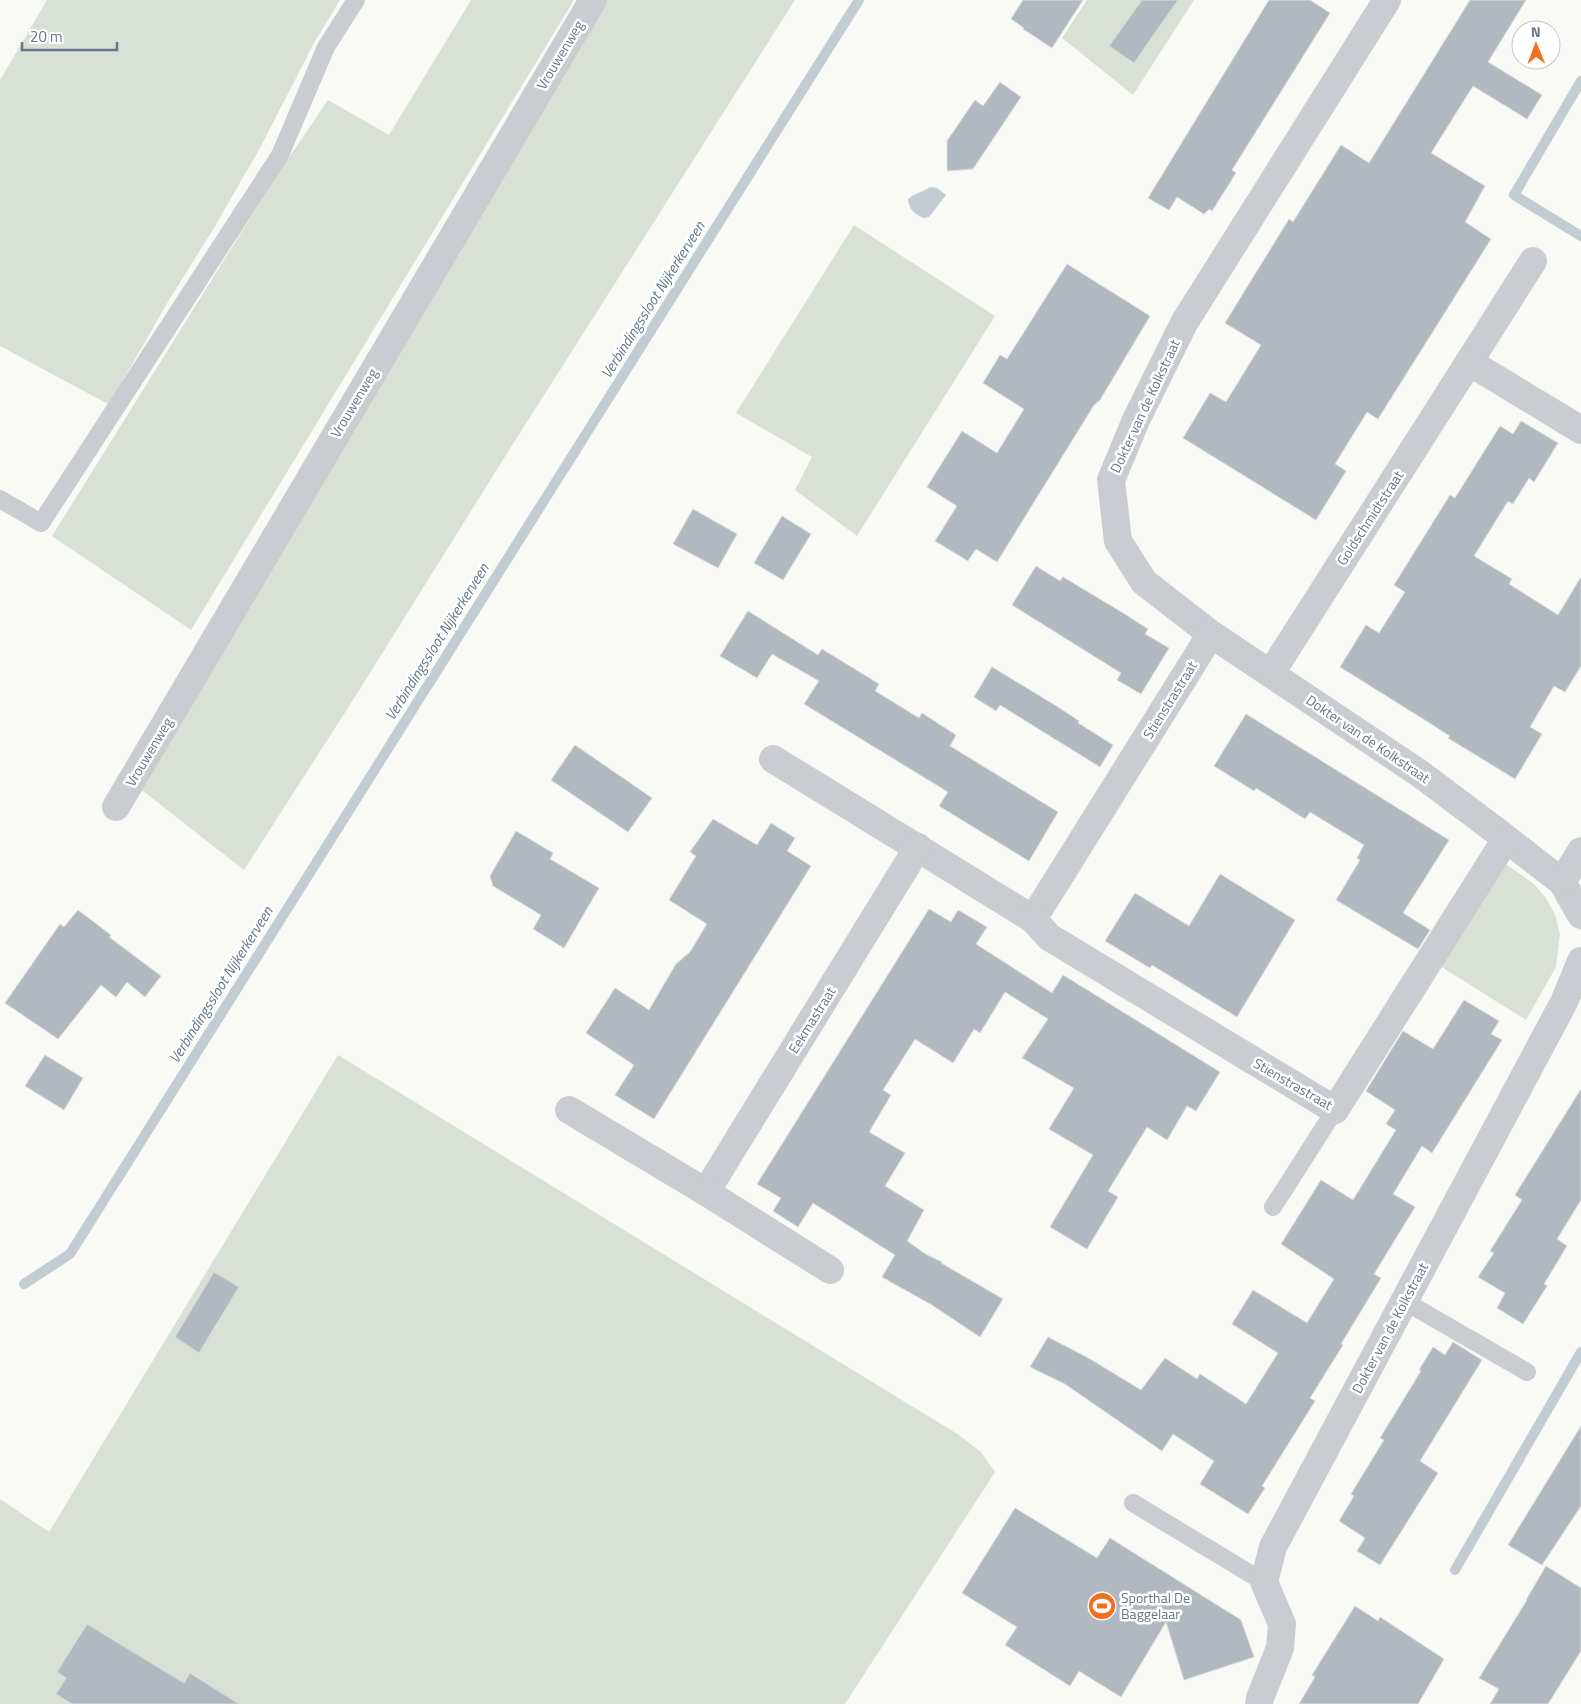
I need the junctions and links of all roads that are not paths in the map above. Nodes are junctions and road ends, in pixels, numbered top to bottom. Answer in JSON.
{"nodes":[{"id":1,"x":356,"y":0,"type":"edge"},
{"id":2,"x":592,"y":0,"type":"edge"},
{"id":3,"x":1387,"y":0,"type":"edge"},
{"id":4,"x":1533,"y":261,"type":"dead end"},
{"id":5,"x":1469,"y":362,"type":"junction"},
{"id":6,"x":1581,"y":430,"type":"edge"},
{"id":7,"x":0,"y":499,"type":"edge"},
{"id":8,"x":1211,"y":634,"type":"junction"},
{"id":9,"x":1271,"y":673,"type":"junction"},
{"id":10,"x":773,"y":759,"type":"dead end"},
{"id":11,"x":116,"y":807,"type":"dead end"},
{"id":12,"x":1506,"y":839,"type":"junction"},
{"id":13,"x":918,"y":847,"type":"junction"},
{"id":14,"x":1581,"y":851,"type":"edge"},
{"id":15,"x":1562,"y":882,"type":"junction"},
{"id":16,"x":1581,"y":915,"type":"edge"},
{"id":17,"x":1033,"y":919,"type":"junction"},
{"id":18,"x":1581,"y":961,"type":"edge"},
{"id":19,"x":569,"y":1110,"type":"dead end"},
{"id":20,"x":1335,"y":1110,"type":"junction"},
{"id":21,"x":706,"y":1192,"type":"junction"},
{"id":22,"x":1273,"y":1207,"type":"dead end"},
{"id":23,"x":830,"y":1270,"type":"dead end"},
{"id":24,"x":1404,"y":1301,"type":"junction"},
{"id":25,"x":1527,"y":1372,"type":"dead end"},
{"id":26,"x":1133,"y":1503,"type":"dead end"},
{"id":27,"x":1264,"y":1582,"type":"junction"},
{"id":28,"x":1259,"y":1704,"type":"edge"}],
"edges":[{"from":1,"to":7,"type":"lane"},
{"from":2,"to":11,"type":"street","name":"Vrouwenweg"},
{"from":3,"to":8,"type":"street","name":"Dokter van de Kolkstraat"},
{"from":4,"to":5,"type":"street","name":"Goldschmidtstraat"},
{"from":5,"to":6,"type":"street"},
{"from":5,"to":9,"type":"street","name":"Goldschmidtstraat"},
{"from":8,"to":9,"type":"street","name":"Dokter van de Kolkstraat"},
{"from":8,"to":17,"type":"street","name":"Stienstrastraat"},
{"from":9,"to":12,"type":"street","name":"Dokter van de Kolkstraat"},
{"from":10,"to":13,"type":"street","name":"Stienstrastraat"},
{"from":12,"to":15,"type":"street","name":"Dokter van de Kolkstraat"},
{"from":12,"to":20,"type":"street","name":"Stienstrastraat"},
{"from":13,"to":17,"type":"street","name":"Stienstrastraat"},
{"from":13,"to":21,"type":"street","name":"Eekmastraat"},
{"from":14,"to":15,"type":"street"},
{"from":15,"to":16,"type":"street","name":"Dokter van de Kolkstraat"},
{"from":17,"to":20,"type":"street","name":"Stienstrastraat"},
{"from":18,"to":24,"type":"street","name":"Dokter van de Kolkstraat"},
{"from":19,"to":21,"type":"street"},
{"from":20,"to":22,"type":"lane"},
{"from":21,"to":23,"type":"street"},
{"from":24,"to":25,"type":"lane"},
{"from":24,"to":27,"type":"street","name":"Dokter van de Kolkstraat"},
{"from":26,"to":27,"type":"lane"},
{"from":27,"to":28,"type":"street"}]}
